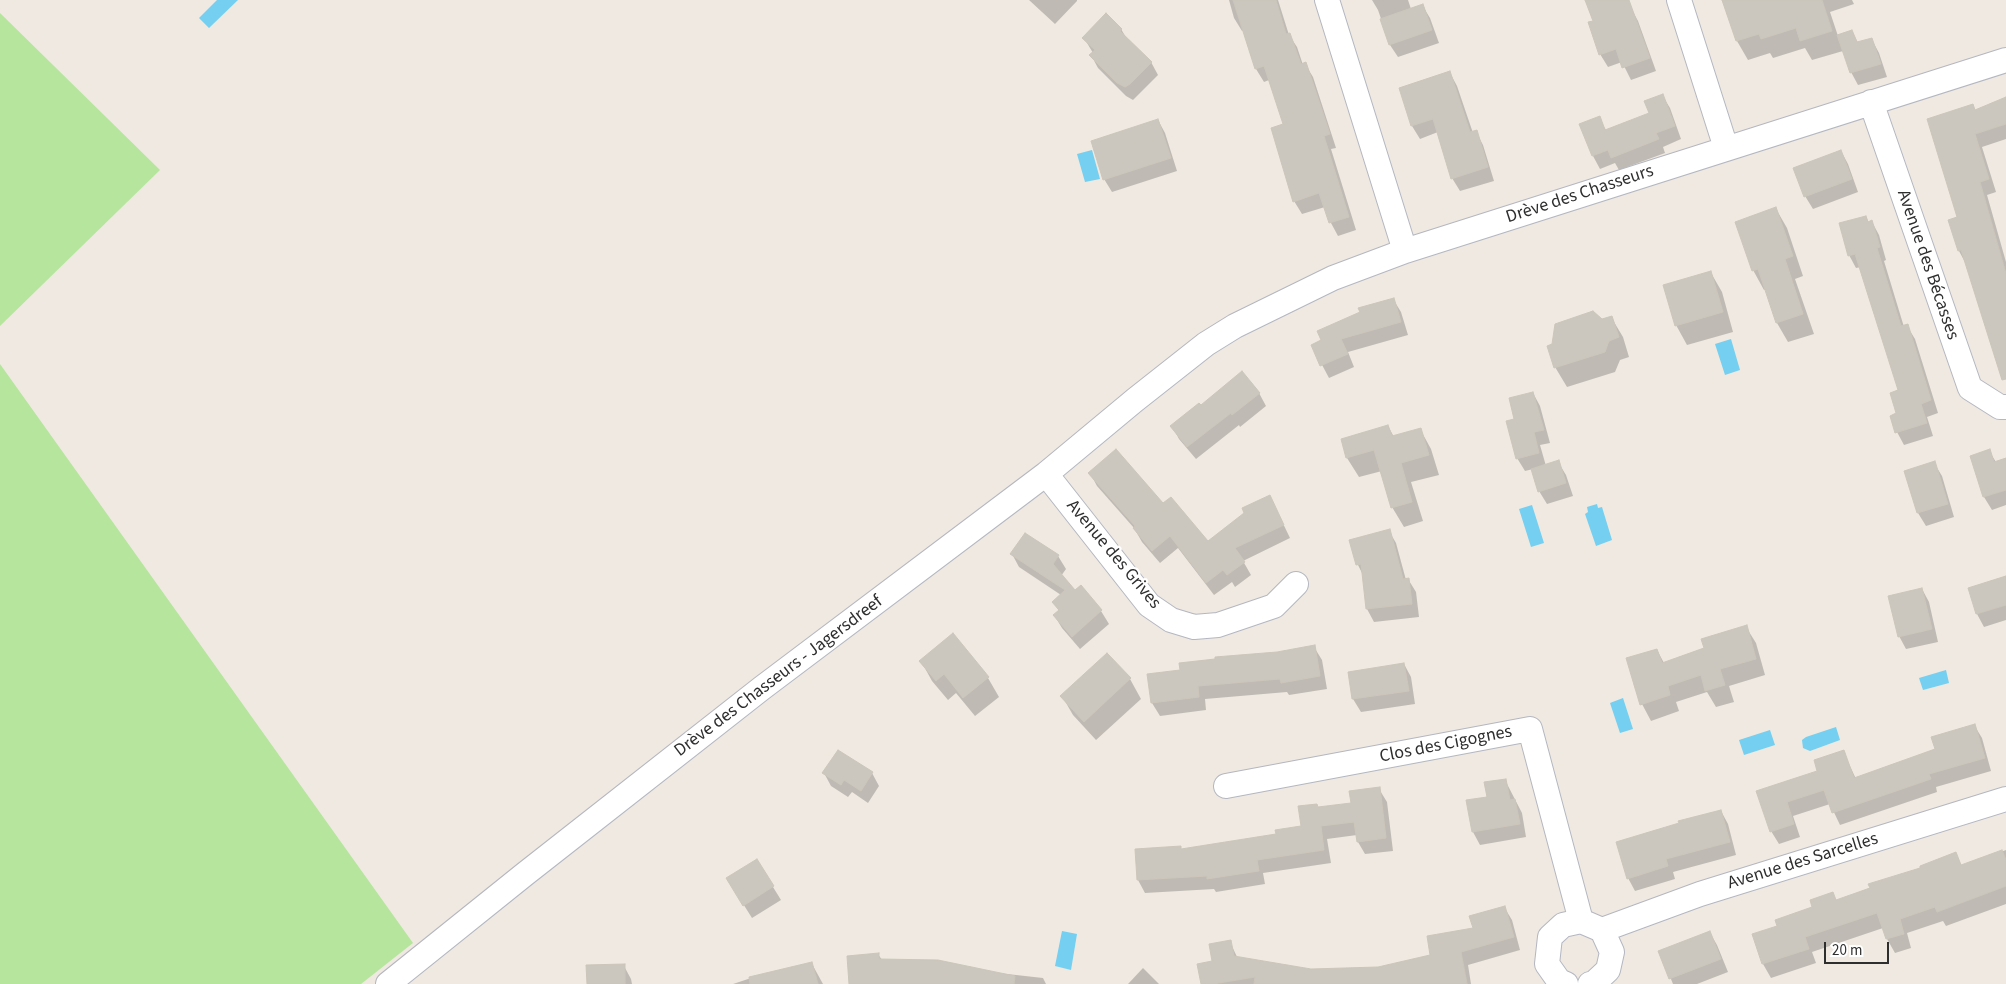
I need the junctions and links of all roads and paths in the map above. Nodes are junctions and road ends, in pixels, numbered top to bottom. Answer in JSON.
{"nodes":[{"id":1,"x":1327,"y":0,"type":"edge"},
{"id":2,"x":1679,"y":0,"type":"edge"},
{"id":3,"x":2006,"y":60,"type":"edge"},
{"id":4,"x":1871,"y":102,"type":"junction"},
{"id":5,"x":1726,"y":148,"type":"junction"},
{"id":6,"x":1404,"y":251,"type":"junction"},
{"id":7,"x":1171,"y":371,"type":"joint"},
{"id":8,"x":2006,"y":408,"type":"edge"},
{"id":9,"x":1046,"y":474,"type":"junction"},
{"id":10,"x":1296,"y":584,"type":"dead end"},
{"id":11,"x":1226,"y":786,"type":"dead end"},
{"id":12,"x":2006,"y":799,"type":"edge"},
{"id":13,"x":1592,"y":926,"type":"junction"},
{"id":14,"x":1560,"y":983,"type":"edge"},
{"id":15,"x":388,"y":984,"type":"edge"},
{"id":16,"x":1590,"y":984,"type":"edge"}],
"edges":[{"from":1,"to":6,"type":"street"},
{"from":2,"to":5,"type":"street"},
{"from":3,"to":4,"type":"street","name":"Drève des Chasseurs"},
{"from":4,"to":5,"type":"street","name":"Drève des Chasseurs"},
{"from":4,"to":8,"type":"street","name":"Avenue des Bécasses"},
{"from":5,"to":6,"type":"street","name":"Drève des Chasseurs"},
{"from":6,"to":7,"type":"street","name":"Drève des Chasseurs"},
{"from":7,"to":9,"type":"street","name":"Drève des Chasseurs - Jagersdreef"},
{"from":9,"to":10,"type":"street","name":"Avenue des Grives"},
{"from":9,"to":15,"type":"street","name":"Drève des Chasseurs - Jagersdreef"},
{"from":11,"to":13,"type":"street","name":"Clos des Cigognes"},
{"from":12,"to":13,"type":"street","name":"Avenue des Sarcelles"},
{"from":13,"to":14,"type":"street","name":"Avenue des Sarcelles"},
{"from":13,"to":16,"type":"street"}]}
